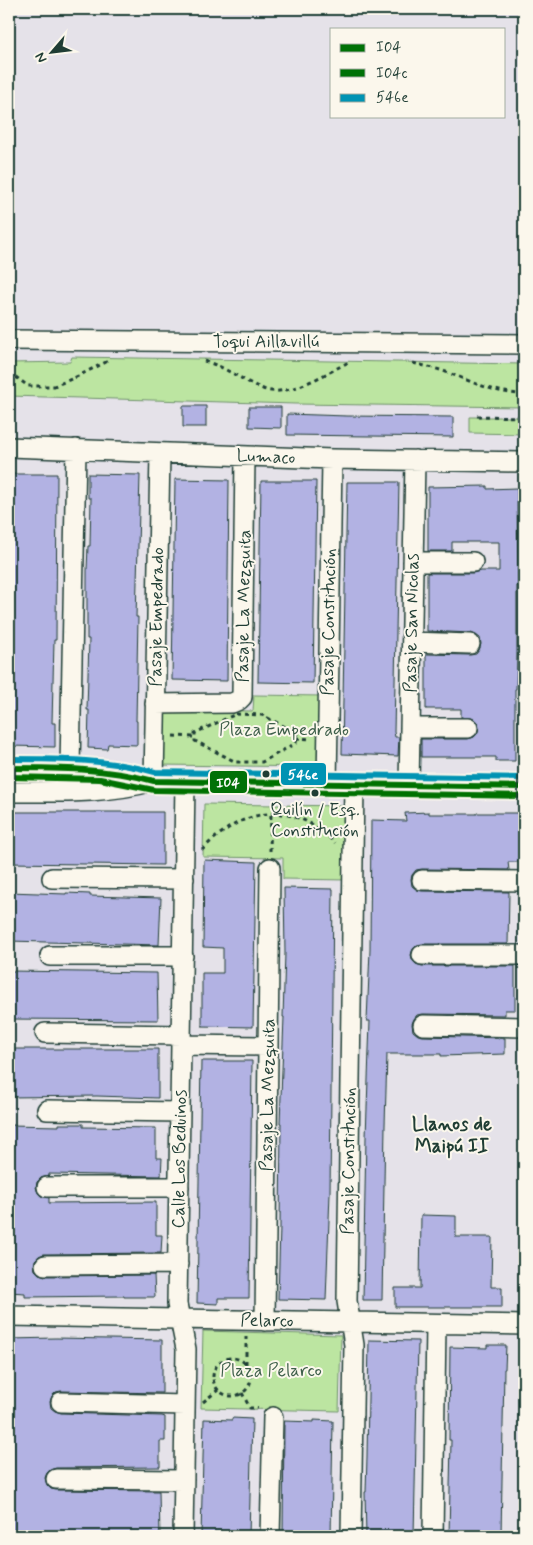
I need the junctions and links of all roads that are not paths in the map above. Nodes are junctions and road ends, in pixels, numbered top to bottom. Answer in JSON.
{"nodes":[{"id":1,"x":9,"y":340,"type":"edge"},
{"id":2,"x":524,"y":344,"type":"edge"},
{"id":3,"x":9,"y":447,"type":"edge"},
{"id":4,"x":76,"y":450,"type":"junction"},
{"id":5,"x":160,"y":453,"type":"junction"},
{"id":6,"x":245,"y":456,"type":"junction"},
{"id":7,"x":332,"y":459,"type":"junction"},
{"id":8,"x":415,"y":460,"type":"junction"},
{"id":9,"x":524,"y":462,"type":"edge"},
{"id":10,"x":413,"y":562,"type":"junction"},
{"id":11,"x":473,"y":562,"type":"dead end"},
{"id":12,"x":412,"y":642,"type":"junction"},
{"id":13,"x":470,"y":644,"type":"dead end"},
{"id":14,"x":155,"y":704,"type":"junction"},
{"id":15,"x":410,"y":728,"type":"junction"},
{"id":16,"x":468,"y":728,"type":"dead end"},
{"id":17,"x":9,"y":768,"type":"edge"},
{"id":18,"x":70,"y":768,"type":"junction"},
{"id":19,"x":154,"y":781,"type":"junction"},
{"id":20,"x":185,"y":782,"type":"junction"},
{"id":21,"x":327,"y":784,"type":"junction"},
{"id":22,"x":354,"y":784,"type":"junction"},
{"id":23,"x":409,"y":785,"type":"junction"},
{"id":24,"x":524,"y":787,"type":"edge"},
{"id":25,"x":9,"y":792,"type":"edge"},
{"id":26,"x":270,"y":868,"type":"road end"},
{"id":27,"x":184,"y":874,"type":"junction"},
{"id":28,"x":52,"y":878,"type":"dead end"},
{"id":29,"x":422,"y":880,"type":"dead end"},
{"id":30,"x":524,"y":881,"type":"edge"},
{"id":31,"x":422,"y":955,"type":"dead end"},
{"id":32,"x":524,"y":955,"type":"edge"},
{"id":33,"x":50,"y":956,"type":"dead end"},
{"id":34,"x":182,"y":956,"type":"junction"},
{"id":35,"x":424,"y":1025,"type":"dead end"},
{"id":36,"x":524,"y":1027,"type":"edge"},
{"id":37,"x":45,"y":1033,"type":"dead end"},
{"id":38,"x":181,"y":1040,"type":"junction"},
{"id":39,"x":268,"y":1046,"type":"junction"},
{"id":40,"x":47,"y":1110,"type":"dead end"},
{"id":41,"x":180,"y":1112,"type":"junction"},
{"id":42,"x":46,"y":1187,"type":"dead end"},
{"id":43,"x":179,"y":1187,"type":"junction"},
{"id":44,"x":46,"y":1264,"type":"dead end"},
{"id":45,"x":178,"y":1264,"type":"junction"},
{"id":46,"x":9,"y":1316,"type":"edge"},
{"id":47,"x":180,"y":1319,"type":"junction"},
{"id":48,"x":256,"y":1320,"type":"junction"},
{"id":49,"x":350,"y":1322,"type":"junction"},
{"id":50,"x":436,"y":1324,"type":"junction"},
{"id":51,"x":524,"y":1325,"type":"edge"},
{"id":52,"x":61,"y":1402,"type":"dead end"},
{"id":53,"x":185,"y":1405,"type":"junction"},
{"id":54,"x":272,"y":1417,"type":"dead end"},
{"id":55,"x":56,"y":1479,"type":"dead end"},
{"id":56,"x":184,"y":1480,"type":"junction"},
{"id":57,"x":182,"y":1536,"type":"edge"},
{"id":58,"x":270,"y":1536,"type":"edge"},
{"id":59,"x":351,"y":1536,"type":"edge"},
{"id":60,"x":434,"y":1536,"type":"edge"}],
"edges":[{"from":1,"to":2,"type":"street","name":"Toqui Aillavillú"},
{"from":3,"to":4,"type":"street","name":"Lumaco"},
{"from":4,"to":5,"type":"street","name":"Lumaco"},
{"from":4,"to":18,"type":"street"},
{"from":5,"to":6,"type":"street","name":"Lumaco"},
{"from":5,"to":14,"type":"street","name":"Pasaje Empedrado"},
{"from":6,"to":7,"type":"street","name":"Lumaco"},
{"from":6,"to":14,"type":"street","name":"Pasaje La Mezquita"},
{"from":7,"to":8,"type":"street","name":"Lumaco"},
{"from":7,"to":21,"type":"street","name":"Pasaje Constitución"},
{"from":8,"to":9,"type":"street","name":"Lumaco"},
{"from":8,"to":10,"type":"street","name":"Pasaje San Nicolas"},
{"from":10,"to":11,"type":"street"},
{"from":10,"to":12,"type":"street","name":"Pasaje San Nicolas"},
{"from":12,"to":13,"type":"street"},
{"from":12,"to":15,"type":"street","name":"Pasaje San Nicolas"},
{"from":14,"to":19,"type":"street","name":"Pasaje Empedrado"},
{"from":15,"to":16,"type":"street"},
{"from":15,"to":23,"type":"street","name":"Pasaje San Nicolas"},
{"from":17,"to":18,"type":"street"},
{"from":18,"to":19,"type":"street"},
{"from":19,"to":20,"type":"street"},
{"from":19,"to":25,"type":"street"},
{"from":20,"to":21,"type":"street"},
{"from":20,"to":27,"type":"street","name":"Calle Los Beduinos"},
{"from":21,"to":22,"type":"street"},
{"from":22,"to":23,"type":"street"},
{"from":22,"to":49,"type":"street","name":"Pasaje Constitución"},
{"from":23,"to":24,"type":"street"},
{"from":26,"to":39,"type":"street","name":"Pasaje La Mezquita"},
{"from":27,"to":28,"type":"street"},
{"from":27,"to":34,"type":"street","name":"Calle Los Beduinos"},
{"from":29,"to":30,"type":"street"},
{"from":31,"to":32,"type":"street"},
{"from":33,"to":34,"type":"street"},
{"from":34,"to":38,"type":"street","name":"Calle Los Beduinos"},
{"from":35,"to":36,"type":"street"},
{"from":37,"to":38,"type":"street"},
{"from":38,"to":39,"type":"street"},
{"from":38,"to":41,"type":"street","name":"Calle Los Beduinos"},
{"from":39,"to":48,"type":"street","name":"Pasaje La Mezquita"},
{"from":40,"to":41,"type":"street"},
{"from":41,"to":43,"type":"street","name":"Calle Los Beduinos"},
{"from":42,"to":43,"type":"street"},
{"from":43,"to":45,"type":"street","name":"Calle Los Beduinos"},
{"from":44,"to":45,"type":"street"},
{"from":45,"to":47,"type":"street","name":"Calle Los Beduinos"},
{"from":46,"to":47,"type":"street","name":"Pelarco"},
{"from":47,"to":48,"type":"street","name":"Pelarco"},
{"from":47,"to":53,"type":"street","name":"Calle Los Beduinos"},
{"from":48,"to":49,"type":"street","name":"Pelarco"},
{"from":49,"to":50,"type":"street","name":"Pelarco"},
{"from":49,"to":59,"type":"street","name":"Pasaje Constitución"},
{"from":50,"to":51,"type":"street","name":"Pelarco"},
{"from":50,"to":60,"type":"street"},
{"from":52,"to":53,"type":"street"},
{"from":53,"to":56,"type":"street","name":"Calle Los Beduinos"},
{"from":54,"to":58,"type":"street"},
{"from":55,"to":56,"type":"street"},
{"from":56,"to":57,"type":"street","name":"Calle Los Beduinos"}]}
